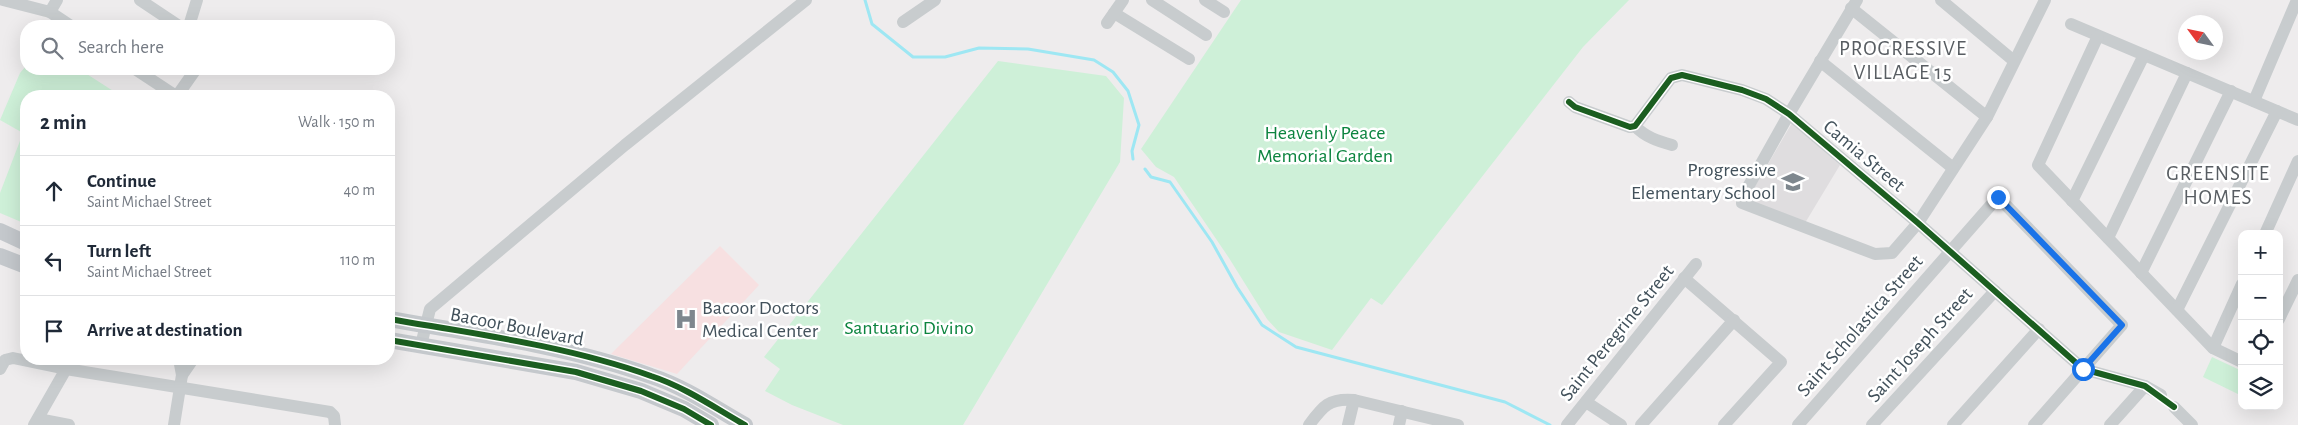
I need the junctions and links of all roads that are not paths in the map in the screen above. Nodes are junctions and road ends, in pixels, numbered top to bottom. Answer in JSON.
{"nodes":[{"id":1,"x":3,"y":0,"type":"edge"},
{"id":2,"x":57,"y":0,"type":"edge"},
{"id":3,"x":140,"y":0,"type":"edge"},
{"id":4,"x":197,"y":0,"type":"edge"},
{"id":5,"x":806,"y":0,"type":"edge"},
{"id":6,"x":935,"y":0,"type":"edge"},
{"id":7,"x":1123,"y":0,"type":"edge"},
{"id":8,"x":1152,"y":0,"type":"edge"},
{"id":9,"x":1205,"y":0,"type":"edge"},
{"id":10,"x":1941,"y":0,"type":"edge"},
{"id":11,"x":2044,"y":0,"type":"edge"},
{"id":12,"x":2296,"y":0,"type":"edge"},
{"id":13,"x":1854,"y":4,"type":"edge"},
{"id":14,"x":50,"y":12,"type":"junction"},
{"id":15,"x":1224,"y":12,"type":"dead end"},
{"id":16,"x":62,"y":20,"type":"edge"},
{"id":17,"x":170,"y":20,"type":"edge"},
{"id":18,"x":191,"y":20,"type":"edge"},
{"id":19,"x":903,"y":22,"type":"dead end"},
{"id":20,"x":2071,"y":24,"type":"dead end"},
{"id":21,"x":1206,"y":35,"type":"dead end"},
{"id":22,"x":2098,"y":36,"type":"junction"},
{"id":23,"x":2144,"y":55,"type":"junction"},
{"id":24,"x":1190,"y":59,"type":"dead end"},
{"id":25,"x":1820,"y":61,"type":"junction"},
{"id":26,"x":2014,"y":61,"type":"junction"},
{"id":27,"x":2187,"y":73,"type":"junction"},
{"id":28,"x":144,"y":75,"type":"edge"},
{"id":29,"x":192,"y":75,"type":"edge"},
{"id":30,"x":167,"y":90,"type":"edge"},
{"id":31,"x":180,"y":90,"type":"edge"},
{"id":32,"x":2231,"y":91,"type":"junction"},
{"id":33,"x":2254,"y":101,"type":"junction"},
{"id":34,"x":1569,"y":102,"type":"dead end"},
{"id":35,"x":2277,"y":111,"type":"junction"},
{"id":36,"x":1789,"y":114,"type":"junction"},
{"id":37,"x":1987,"y":117,"type":"junction"},
{"id":38,"x":2298,"y":120,"type":"edge"},
{"id":39,"x":1635,"y":126,"type":"junction"},
{"id":40,"x":1672,"y":145,"type":"dead end"},
{"id":41,"x":2298,"y":161,"type":"edge"},
{"id":42,"x":1953,"y":168,"type":"junction"},
{"id":43,"x":2072,"y":201,"type":"junction"},
{"id":44,"x":1918,"y":223,"type":"junction"},
{"id":45,"x":2267,"y":230,"type":"edge"},
{"id":46,"x":0,"y":231,"type":"edge"},
{"id":47,"x":2108,"y":238,"type":"junction"},
{"id":48,"x":20,"y":240,"type":"edge"},
{"id":49,"x":1950,"y":252,"type":"junction"},
{"id":50,"x":0,"y":256,"type":"edge"},
{"id":51,"x":20,"y":264,"type":"edge"},
{"id":52,"x":1696,"y":264,"type":"dead end"},
{"id":53,"x":2141,"y":273,"type":"junction"},
{"id":54,"x":1684,"y":278,"type":"junction"},
{"id":55,"x":2298,"y":280,"type":"edge"},
{"id":56,"x":1995,"y":290,"type":"junction"},
{"id":57,"x":2238,"y":293,"type":"edge"},
{"id":58,"x":2177,"y":310,"type":"junction"},
{"id":59,"x":2283,"y":310,"type":"edge"},
{"id":60,"x":395,"y":320,"type":"edge"},
{"id":61,"x":1734,"y":320,"type":"junction"},
{"id":62,"x":424,"y":325,"type":"junction"},
{"id":63,"x":2039,"y":329,"type":"junction"},
{"id":64,"x":395,"y":341,"type":"edge"},
{"id":65,"x":421,"y":345,"type":"junction"},
{"id":66,"x":2213,"y":348,"type":"junction"},
{"id":67,"x":20,"y":359,"type":"edge"},
{"id":68,"x":2238,"y":360,"type":"edge"},
{"id":69,"x":47,"y":365,"type":"edge"},
{"id":70,"x":180,"y":365,"type":"edge"},
{"id":71,"x":189,"y":365,"type":"edge"},
{"id":72,"x":0,"y":369,"type":"edge"},
{"id":73,"x":66,"y":369,"type":"junction"},
{"id":74,"x":2083,"y":369,"type":"junction"},
{"id":75,"x":182,"y":375,"type":"junction"},
{"id":76,"x":2145,"y":386,"type":"junction"},
{"id":77,"x":180,"y":388,"type":"junction"},
{"id":78,"x":2161,"y":395,"type":"dead end"},
{"id":79,"x":1354,"y":400,"type":"junction"},
{"id":80,"x":1586,"y":402,"type":"junction"},
{"id":81,"x":2174,"y":407,"type":"dead end"},
{"id":82,"x":1402,"y":411,"type":"junction"},
{"id":83,"x":36,"y":422,"type":"edge"},
{"id":84,"x":1452,"y":424,"type":"edge"},
{"id":85,"x":69,"y":425,"type":"edge"},
{"id":86,"x":174,"y":425,"type":"edge"},
{"id":87,"x":335,"y":425,"type":"edge"},
{"id":88,"x":711,"y":425,"type":"edge"},
{"id":89,"x":745,"y":425,"type":"edge"},
{"id":90,"x":1309,"y":425,"type":"edge"},
{"id":91,"x":1348,"y":425,"type":"edge"},
{"id":92,"x":1399,"y":425,"type":"edge"},
{"id":93,"x":1567,"y":425,"type":"edge"},
{"id":94,"x":1621,"y":425,"type":"edge"},
{"id":95,"x":1641,"y":425,"type":"edge"},
{"id":96,"x":1724,"y":425,"type":"edge"},
{"id":97,"x":1798,"y":425,"type":"edge"},
{"id":98,"x":1872,"y":425,"type":"edge"},
{"id":99,"x":1953,"y":425,"type":"edge"},
{"id":100,"x":2034,"y":425,"type":"edge"},
{"id":101,"x":2110,"y":425,"type":"edge"},
{"id":102,"x":2192,"y":425,"type":"edge"}],
"edges":[{"from":1,"to":14,"type":"street"},
{"from":2,"to":14,"type":"street"},
{"from":3,"to":17,"type":"street"},
{"from":4,"to":18,"type":"street"},
{"from":5,"to":62,"type":"street"},
{"from":6,"to":19,"type":"street"},
{"from":7,"to":24,"type":"street"},
{"from":8,"to":21,"type":"street"},
{"from":9,"to":15,"type":"street"},
{"from":10,"to":26,"type":"street"},
{"from":11,"to":26,"type":"street"},
{"from":12,"to":33,"type":"street"},
{"from":13,"to":25,"type":"street"},
{"from":13,"to":37,"type":"street"},
{"from":14,"to":16,"type":"street"},
{"from":20,"to":22,"type":"street"},
{"from":22,"to":23,"type":"street"},
{"from":22,"to":43,"type":"street"},
{"from":23,"to":27,"type":"street"},
{"from":23,"to":43,"type":"street"},
{"from":25,"to":36,"type":"street"},
{"from":25,"to":42,"type":"street"},
{"from":26,"to":37,"type":"street"},
{"from":27,"to":32,"type":"street"},
{"from":27,"to":47,"type":"street"},
{"from":28,"to":30,"type":"street"},
{"from":29,"to":31,"type":"street"},
{"from":32,"to":33,"type":"street"},
{"from":32,"to":53,"type":"street"},
{"from":33,"to":35,"type":"street"},
{"from":34,"to":39,"type":"street"},
{"from":35,"to":38,"type":"street"},
{"from":35,"to":58,"type":"street"},
{"from":36,"to":39,"type":"street","name":"Camia Street"},
{"from":36,"to":44,"type":"street","name":"Camia Street"},
{"from":36,"to":44,"type":"street"},
{"from":37,"to":42,"type":"street"},
{"from":39,"to":40,"type":"street"},
{"from":41,"to":45,"type":"street"},
{"from":42,"to":44,"type":"street"},
{"from":43,"to":47,"type":"street"},
{"from":44,"to":49,"type":"street","name":"Camia Street"},
{"from":46,"to":48,"type":"main road"},
{"from":47,"to":53,"type":"street"},
{"from":49,"to":56,"type":"street","name":"Camia Street"},
{"from":49,"to":74,"type":"street","name":"Saint Scholastica Street"},
{"from":49,"to":97,"type":"street","name":"Saint Scholastica Street"},
{"from":50,"to":51,"type":"main road"},
{"from":52,"to":54,"type":"street","name":"Saint Peregrine Street"},
{"from":53,"to":58,"type":"street"},
{"from":54,"to":61,"type":"street"},
{"from":54,"to":80,"type":"street","name":"Saint Peregrine Street"},
{"from":55,"to":59,"type":"street"},
{"from":56,"to":63,"type":"street","name":"Camia Street"},
{"from":56,"to":98,"type":"street","name":"Saint Joseph Street"},
{"from":57,"to":66,"type":"street"},
{"from":58,"to":66,"type":"street"},
{"from":60,"to":62,"type":"main road","name":"Bacoor Boulevard"},
{"from":61,"to":95,"type":"street"},
{"from":61,"to":96,"type":"street"},
{"from":62,"to":65,"type":"street"},
{"from":62,"to":89,"type":"main road","name":"Bacoor Boulevard"},
{"from":63,"to":74,"type":"street","name":"Camia Street"},
{"from":63,"to":99,"type":"street"},
{"from":64,"to":65,"type":"main road","name":"Bacoor Boulevard"},
{"from":65,"to":88,"type":"main road","name":"Bacoor Boulevard"},
{"from":66,"to":68,"type":"street"},
{"from":67,"to":72,"type":"street"},
{"from":69,"to":73,"type":"street"},
{"from":70,"to":75,"type":"street"},
{"from":71,"to":75,"type":"street"},
{"from":73,"to":77,"type":"street"},
{"from":73,"to":83,"type":"street"},
{"from":74,"to":76,"type":"street"},
{"from":74,"to":100,"type":"street"},
{"from":75,"to":77,"type":"street"},
{"from":76,"to":78,"type":"street"},
{"from":76,"to":101,"type":"street"},
{"from":77,"to":86,"type":"street"},
{"from":77,"to":87,"type":"street"},
{"from":79,"to":82,"type":"street"},
{"from":79,"to":90,"type":"street"},
{"from":79,"to":91,"type":"street"},
{"from":80,"to":93,"type":"street","name":"Saint Peregrine Street"},
{"from":80,"to":94,"type":"street"},
{"from":81,"to":102,"type":"street"},
{"from":82,"to":84,"type":"street"},
{"from":82,"to":92,"type":"street"},
{"from":83,"to":85,"type":"street"}]}
